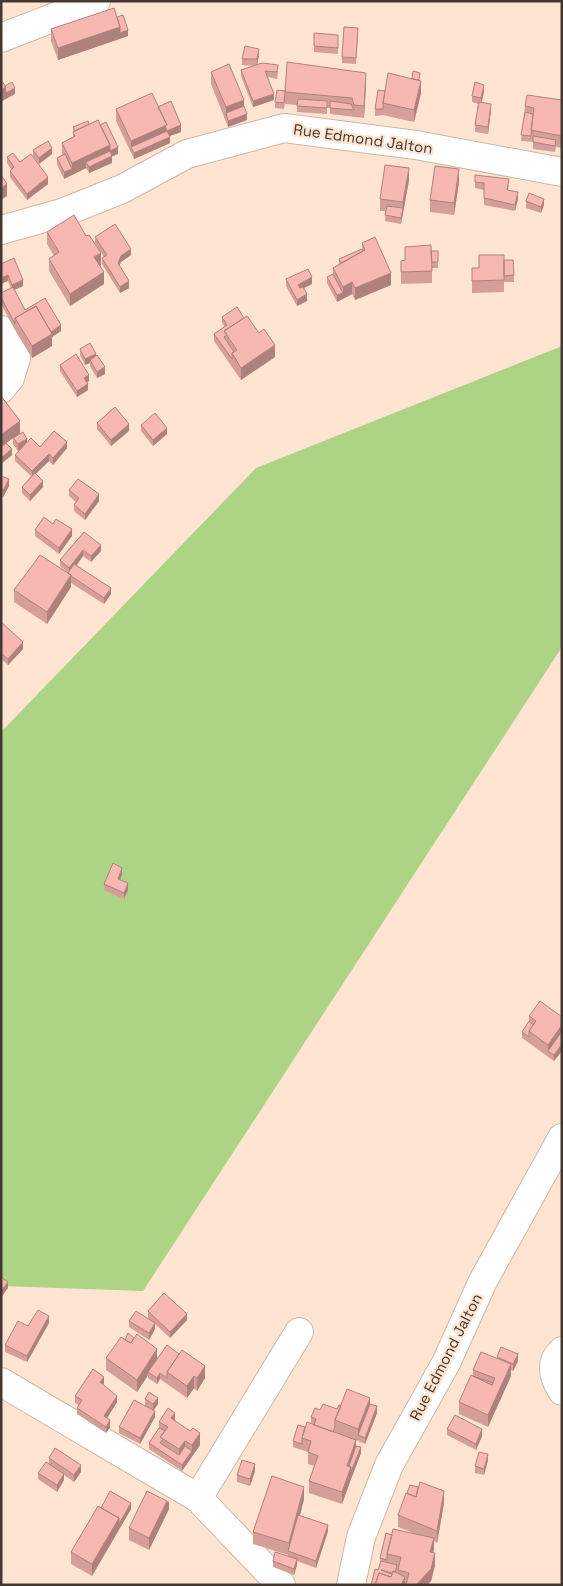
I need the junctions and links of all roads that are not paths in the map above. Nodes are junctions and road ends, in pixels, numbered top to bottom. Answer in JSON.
{"nodes":[{"id":1,"x":96,"y":1,"type":"edge"},
{"id":2,"x":1,"y":38,"type":"edge"},
{"id":3,"x":562,"y":172,"type":"edge"},
{"id":4,"x":1,"y":230,"type":"edge"},
{"id":5,"x":1,"y":330,"type":"edge"},
{"id":6,"x":1,"y":390,"type":"edge"},
{"id":7,"x":562,"y":1138,"type":"edge"},
{"id":8,"x":299,"y":1332,"type":"dead end"},
{"id":9,"x":562,"y":1351,"type":"edge"},
{"id":10,"x":1,"y":1382,"type":"edge"},
{"id":11,"x":562,"y":1391,"type":"edge"},
{"id":12,"x":198,"y":1498,"type":"junction"},
{"id":13,"x":281,"y":1585,"type":"edge"},
{"id":14,"x":351,"y":1585,"type":"edge"}],
"edges":[{"from":1,"to":2,"type":"street"},
{"from":3,"to":4,"type":"street","name":"Rue Edmond Jalton"},
{"from":5,"to":6,"type":"street"},
{"from":7,"to":14,"type":"street","name":"Rue Edmond Jalton"},
{"from":8,"to":12,"type":"street"},
{"from":9,"to":11,"type":"street"},
{"from":10,"to":12,"type":"street"},
{"from":12,"to":13,"type":"street"}]}
